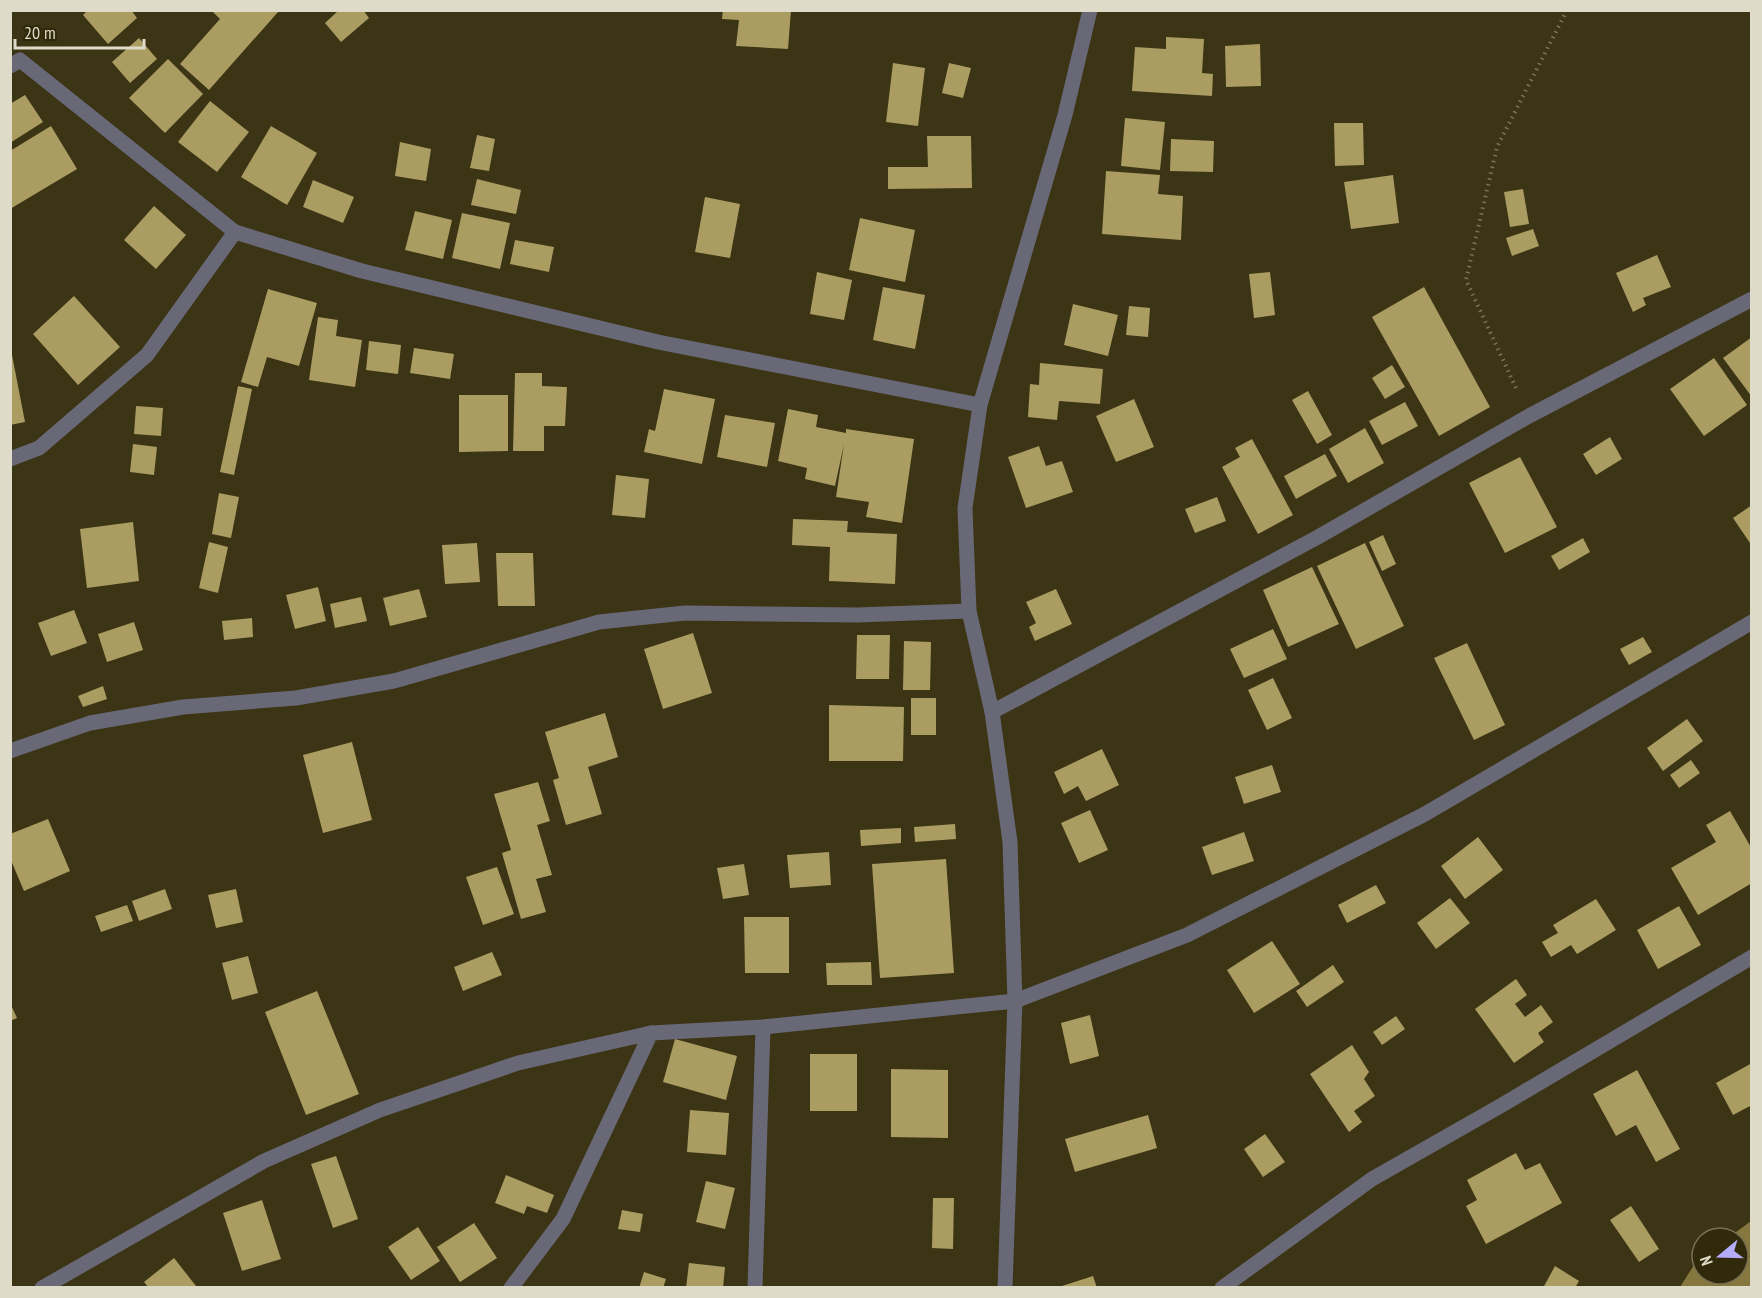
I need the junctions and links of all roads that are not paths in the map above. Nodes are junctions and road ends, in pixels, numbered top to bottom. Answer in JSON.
{"nodes":[{"id":1,"x":1090,"y":10,"type":"edge"},
{"id":2,"x":14,"y":60,"type":"edge"},
{"id":3,"x":235,"y":232,"type":"junction"},
{"id":4,"x":1752,"y":299,"type":"edge"},
{"id":5,"x":980,"y":405,"type":"junction"},
{"id":6,"x":10,"y":459,"type":"edge"},
{"id":7,"x":969,"y":611,"type":"junction"},
{"id":8,"x":1752,"y":622,"type":"edge"},
{"id":9,"x":992,"y":712,"type":"junction"},
{"id":10,"x":10,"y":750,"type":"edge"},
{"id":11,"x":1752,"y":957,"type":"edge"},
{"id":12,"x":1015,"y":1001,"type":"junction"},
{"id":13,"x":763,"y":1027,"type":"junction"},
{"id":14,"x":651,"y":1033,"type":"junction"},
{"id":15,"x":42,"y":1287,"type":"edge"},
{"id":16,"x":511,"y":1287,"type":"edge"},
{"id":17,"x":755,"y":1287,"type":"edge"},
{"id":18,"x":1005,"y":1287,"type":"edge"},
{"id":19,"x":1222,"y":1287,"type":"edge"}],
"edges":[{"from":1,"to":5,"type":"street"},
{"from":2,"to":3,"type":"street"},
{"from":3,"to":5,"type":"street"},
{"from":3,"to":6,"type":"street"},
{"from":4,"to":9,"type":"street"},
{"from":5,"to":7,"type":"street"},
{"from":7,"to":9,"type":"street"},
{"from":7,"to":10,"type":"street"},
{"from":8,"to":12,"type":"street"},
{"from":9,"to":12,"type":"street"},
{"from":11,"to":19,"type":"street"},
{"from":12,"to":13,"type":"street"},
{"from":12,"to":18,"type":"street"},
{"from":13,"to":14,"type":"street"},
{"from":13,"to":17,"type":"street"},
{"from":14,"to":15,"type":"street"},
{"from":14,"to":16,"type":"street"}]}
